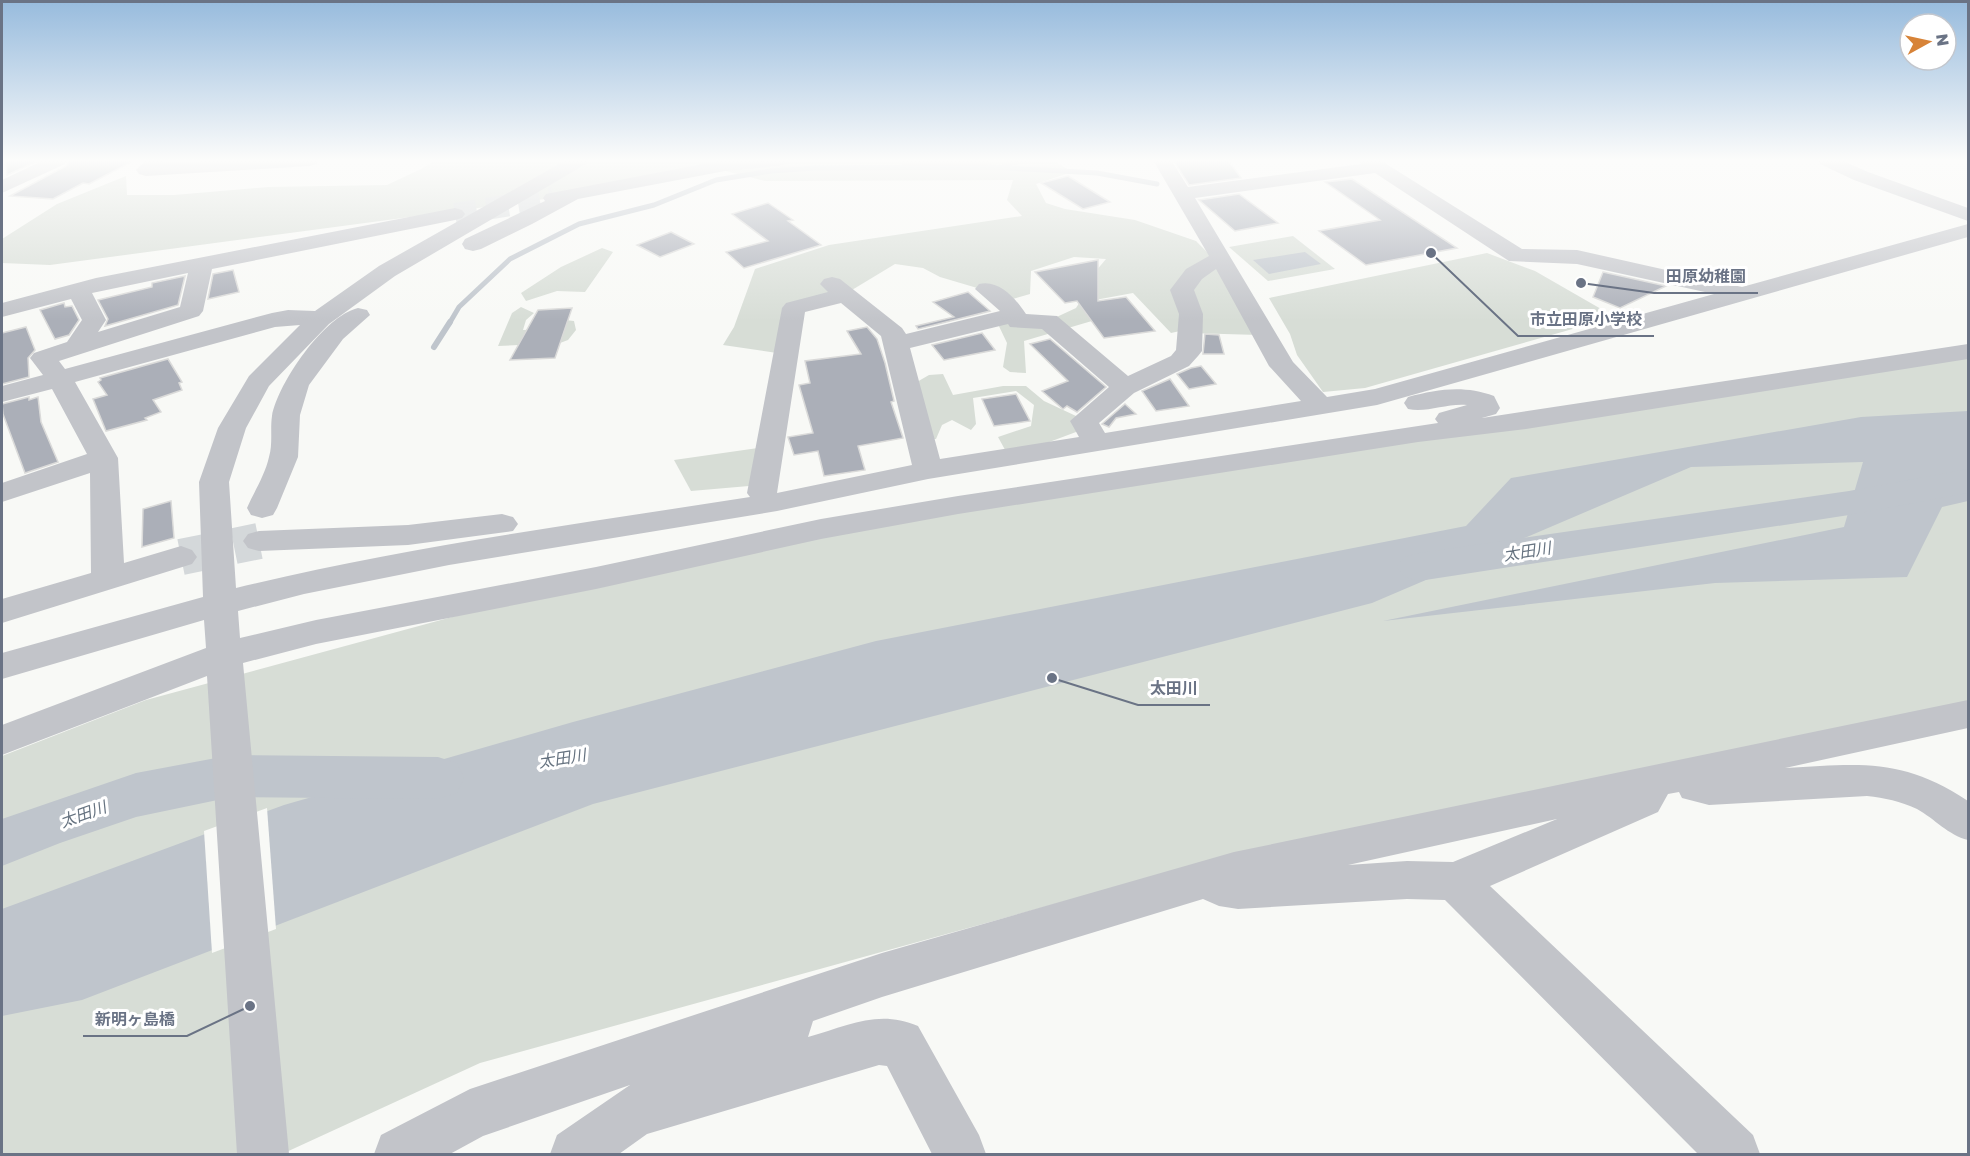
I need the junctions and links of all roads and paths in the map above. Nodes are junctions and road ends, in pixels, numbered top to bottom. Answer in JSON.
{"nodes":[{"id":1,"x":456,"y":214,"type":"tunnel mouth"},
{"id":2,"x":486,"y":214,"type":"tunnel mouth"},
{"id":3,"x":535,"y":214,"type":"edge"},
{"id":4,"x":1194,"y":214,"type":"edge"},
{"id":5,"x":1451,"y":214,"type":"edge"},
{"id":6,"x":430,"y":219,"type":"junction"},
{"id":7,"x":1968,"y":230,"type":"edge"},
{"id":8,"x":1222,"y":259,"type":"junction"},
{"id":9,"x":202,"y":264,"type":"junction"},
{"id":10,"x":342,"y":278,"type":"dead end"},
{"id":11,"x":987,"y":289,"type":"dead end"},
{"id":12,"x":79,"y":291,"type":"junction"},
{"id":13,"x":323,"y":291,"type":"dead end"},
{"id":14,"x":1742,"y":294,"type":"junction"},
{"id":15,"x":2,"y":310,"type":"edge"},
{"id":16,"x":1014,"y":315,"type":"junction"},
{"id":17,"x":288,"y":317,"type":"junction"},
{"id":18,"x":320,"y":319,"type":"junction"},
{"id":19,"x":896,"y":344,"type":"junction"},
{"id":20,"x":76,"y":348,"type":"junction"},
{"id":21,"x":1968,"y":352,"type":"edge"},
{"id":22,"x":59,"y":378,"type":"junction"},
{"id":23,"x":1125,"y":387,"type":"junction"},
{"id":24,"x":2,"y":394,"type":"edge"},
{"id":25,"x":1326,"y":406,"type":"junction"},
{"id":26,"x":1418,"y":434,"type":"junction"},
{"id":27,"x":1144,"y":436,"type":"junction"},
{"id":28,"x":1097,"y":443,"type":"junction"},
{"id":29,"x":104,"y":458,"type":"junction"},
{"id":30,"x":928,"y":470,"type":"junction"},
{"id":31,"x":2,"y":493,"type":"edge"},
{"id":32,"x":762,"y":493,"type":"junction"},
{"id":33,"x":817,"y":494,"type":"junction"},
{"id":34,"x":262,"y":508,"type":"dead end"},
{"id":35,"x":259,"y":542,"type":"tunnel mouth"},
{"id":36,"x":181,"y":557,"type":"tunnel mouth"},
{"id":37,"x":108,"y":579,"type":"junction"},
{"id":38,"x":220,"y":604,"type":"junction"},
{"id":39,"x":2,"y":611,"type":"edge"},
{"id":40,"x":2,"y":666,"type":"edge"},
{"id":41,"x":226,"y":668,"type":"junction"},
{"id":42,"x":1968,"y":714,"type":"edge"},
{"id":43,"x":2,"y":740,"type":"edge"},
{"id":44,"x":1661,"y":781,"type":"junction"},
{"id":45,"x":1968,"y":823,"type":"edge"},
{"id":46,"x":1455,"y":881,"type":"junction"},
{"id":47,"x":1192,"y":884,"type":"junction"},
{"id":48,"x":882,"y":975,"type":"junction"},
{"id":49,"x":633,"y":1113,"type":"junction"},
{"id":50,"x":263,"y":1155,"type":"edge"},
{"id":51,"x":400,"y":1155,"type":"edge"},
{"id":52,"x":576,"y":1155,"type":"edge"},
{"id":53,"x":960,"y":1155,"type":"edge"},
{"id":54,"x":1734,"y":1155,"type":"edge"}],
"edges":[{"from":1,"to":6,"type":"street"},
{"from":2,"to":18,"type":"street"},
{"from":3,"to":34,"type":"street"},
{"from":4,"to":8,"type":"street"},
{"from":5,"to":14,"type":"street"},
{"from":6,"to":9,"type":"street"},
{"from":6,"to":10,"type":"street"},
{"from":7,"to":14,"type":"street"},
{"from":8,"to":23,"type":"street"},
{"from":8,"to":25,"type":"street"},
{"from":9,"to":12,"type":"street"},
{"from":9,"to":20,"type":"street"},
{"from":11,"to":16,"type":"street"},
{"from":12,"to":15,"type":"street"},
{"from":12,"to":20,"type":"street"},
{"from":13,"to":17,"type":"street"},
{"from":14,"to":25,"type":"street"},
{"from":16,"to":19,"type":"street"},
{"from":16,"to":23,"type":"street"},
{"from":17,"to":18,"type":"street"},
{"from":17,"to":22,"type":"street"},
{"from":18,"to":38,"type":"street"},
{"from":19,"to":30,"type":"street"},
{"from":19,"to":32,"type":"street"},
{"from":20,"to":22,"type":"street"},
{"from":21,"to":26,"type":"street"},
{"from":22,"to":24,"type":"street"},
{"from":22,"to":29,"type":"street"},
{"from":23,"to":28,"type":"street"},
{"from":25,"to":26,"type":"street"},
{"from":25,"to":27,"type":"street"},
{"from":26,"to":27,"type":"street"},
{"from":26,"to":41,"type":"street"},
{"from":27,"to":28,"type":"street"},
{"from":28,"to":30,"type":"street"},
{"from":29,"to":31,"type":"street"},
{"from":29,"to":37,"type":"street"},
{"from":30,"to":33,"type":"street"},
{"from":32,"to":33,"type":"street"},
{"from":32,"to":35,"type":"street"},
{"from":33,"to":38,"type":"street"},
{"from":36,"to":37,"type":"street"},
{"from":37,"to":39,"type":"street"},
{"from":38,"to":40,"type":"street"},
{"from":38,"to":41,"type":"street"},
{"from":41,"to":43,"type":"street"},
{"from":41,"to":50,"type":"street"},
{"from":42,"to":44,"type":"street"},
{"from":44,"to":45,"type":"street"},
{"from":44,"to":46,"type":"street"},
{"from":44,"to":47,"type":"street"},
{"from":46,"to":47,"type":"street"},
{"from":46,"to":54,"type":"street"},
{"from":47,"to":48,"type":"street"},
{"from":48,"to":49,"type":"street"},
{"from":48,"to":51,"type":"street"},
{"from":49,"to":52,"type":"street"},
{"from":49,"to":53,"type":"street"}]}
